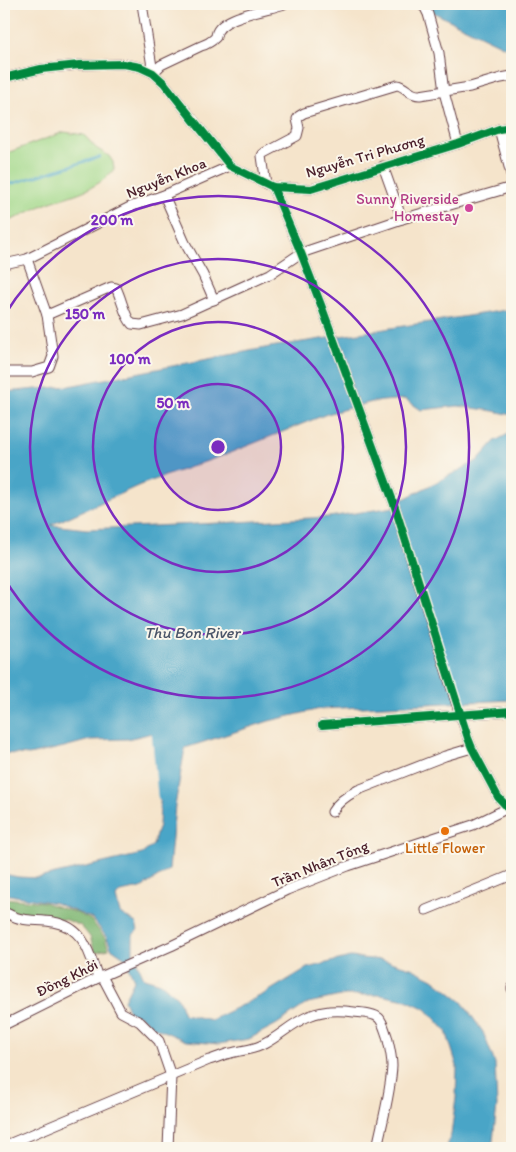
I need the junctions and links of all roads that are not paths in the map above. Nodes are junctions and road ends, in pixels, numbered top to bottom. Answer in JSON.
{"nodes":[{"id":1,"x":142,"y":4,"type":"edge"},
{"id":2,"x":263,"y":4,"type":"edge"},
{"id":3,"x":284,"y":4,"type":"edge"},
{"id":4,"x":420,"y":4,"type":"edge"},
{"id":5,"x":254,"y":12,"type":"junction"},
{"id":6,"x":154,"y":73,"type":"junction"},
{"id":7,"x":512,"y":76,"type":"edge"},
{"id":8,"x":4,"y":78,"type":"edge"},
{"id":9,"x":444,"y":92,"type":"junction"},
{"id":10,"x":512,"y":127,"type":"edge"},
{"id":11,"x":499,"y":129,"type":"junction"},
{"id":12,"x":458,"y":144,"type":"junction"},
{"id":13,"x":230,"y":166,"type":"junction"},
{"id":14,"x":383,"y":166,"type":"junction"},
{"id":15,"x":512,"y":178,"type":"edge"},
{"id":16,"x":270,"y":186,"type":"junction"},
{"id":17,"x":512,"y":187,"type":"edge"},
{"id":18,"x":164,"y":195,"type":"junction"},
{"id":19,"x":402,"y":219,"type":"junction"},
{"id":20,"x":302,"y":253,"type":"junction"},
{"id":21,"x":27,"y":259,"type":"junction"},
{"id":22,"x":4,"y":264,"type":"edge"},
{"id":23,"x":214,"y":300,"type":"junction"},
{"id":24,"x":48,"y":315,"type":"junction"},
{"id":25,"x":4,"y":372,"type":"edge"},
{"id":26,"x":512,"y":711,"type":"edge"},
{"id":27,"x":322,"y":725,"type":"dead end"},
{"id":28,"x":472,"y":748,"type":"junction"},
{"id":29,"x":511,"y":809,"type":"edge"},
{"id":30,"x":332,"y":812,"type":"dead end"},
{"id":31,"x":512,"y":875,"type":"edge"},
{"id":32,"x":426,"y":910,"type":"dead end"},
{"id":33,"x":4,"y":912,"type":"edge"},
{"id":34,"x":116,"y":970,"type":"joint"},
{"id":35,"x":100,"y":977,"type":"junction"},
{"id":36,"x":4,"y":1025,"type":"edge"},
{"id":37,"x":171,"y":1076,"type":"junction"},
{"id":38,"x":4,"y":1146,"type":"edge"},
{"id":39,"x":168,"y":1148,"type":"edge"},
{"id":40,"x":377,"y":1148,"type":"edge"}],
"edges":[{"from":1,"to":6,"type":"street"},
{"from":2,"to":5,"type":"street"},
{"from":3,"to":5,"type":"street"},
{"from":4,"to":9,"type":"street"},
{"from":5,"to":6,"type":"street"},
{"from":6,"to":8,"type":"street"},
{"from":6,"to":13,"type":"street","name":"Nguyễn Tri Phương"},
{"from":7,"to":9,"type":"street"},
{"from":9,"to":12,"type":"street"},
{"from":9,"to":16,"type":"street","name":"Trần Nhân Tông"},
{"from":10,"to":11,"type":"street","name":"Nguyễn Tri Phương"},
{"from":11,"to":12,"type":"street","name":"Nguyễn Tri Phương"},
{"from":11,"to":15,"type":"street"},
{"from":12,"to":14,"type":"street","name":"Nguyễn Tri Phương"},
{"from":13,"to":16,"type":"street","name":"Nguyễn Tri Phương"},
{"from":13,"to":18,"type":"street","name":"Nguyễn Khoa"},
{"from":14,"to":16,"type":"street","name":"Nguyễn Tri Phương"},
{"from":14,"to":19,"type":"street"},
{"from":16,"to":20,"type":"street","name":"Trần Nhân Tông"},
{"from":17,"to":19,"type":"street"},
{"from":18,"to":21,"type":"street","name":"Nguyễn Khoa"},
{"from":18,"to":23,"type":"street"},
{"from":19,"to":20,"type":"street"},
{"from":20,"to":23,"type":"street"},
{"from":20,"to":28,"type":"street","name":"Trần Nhân Tông","bridge":true},
{"from":21,"to":22,"type":"street","name":"Nguyễn Khoa"},
{"from":21,"to":24,"type":"street"},
{"from":23,"to":24,"type":"street"},
{"from":24,"to":25,"type":"street"},
{"from":26,"to":27,"type":"street"},
{"from":28,"to":29,"type":"street","name":"Trần Nhân Tông"},
{"from":28,"to":30,"type":"street"},
{"from":29,"to":34,"type":"street","name":"Trần Nhân Tông"},
{"from":31,"to":32,"type":"street"},
{"from":33,"to":35,"type":"street"},
{"from":34,"to":35,"type":"street","name":"Đồng Khởi"},
{"from":35,"to":36,"type":"street","name":"Đồng Khởi"},
{"from":35,"to":37,"type":"street"},
{"from":37,"to":38,"type":"street"},
{"from":37,"to":39,"type":"street"},
{"from":37,"to":40,"type":"street"}]}
